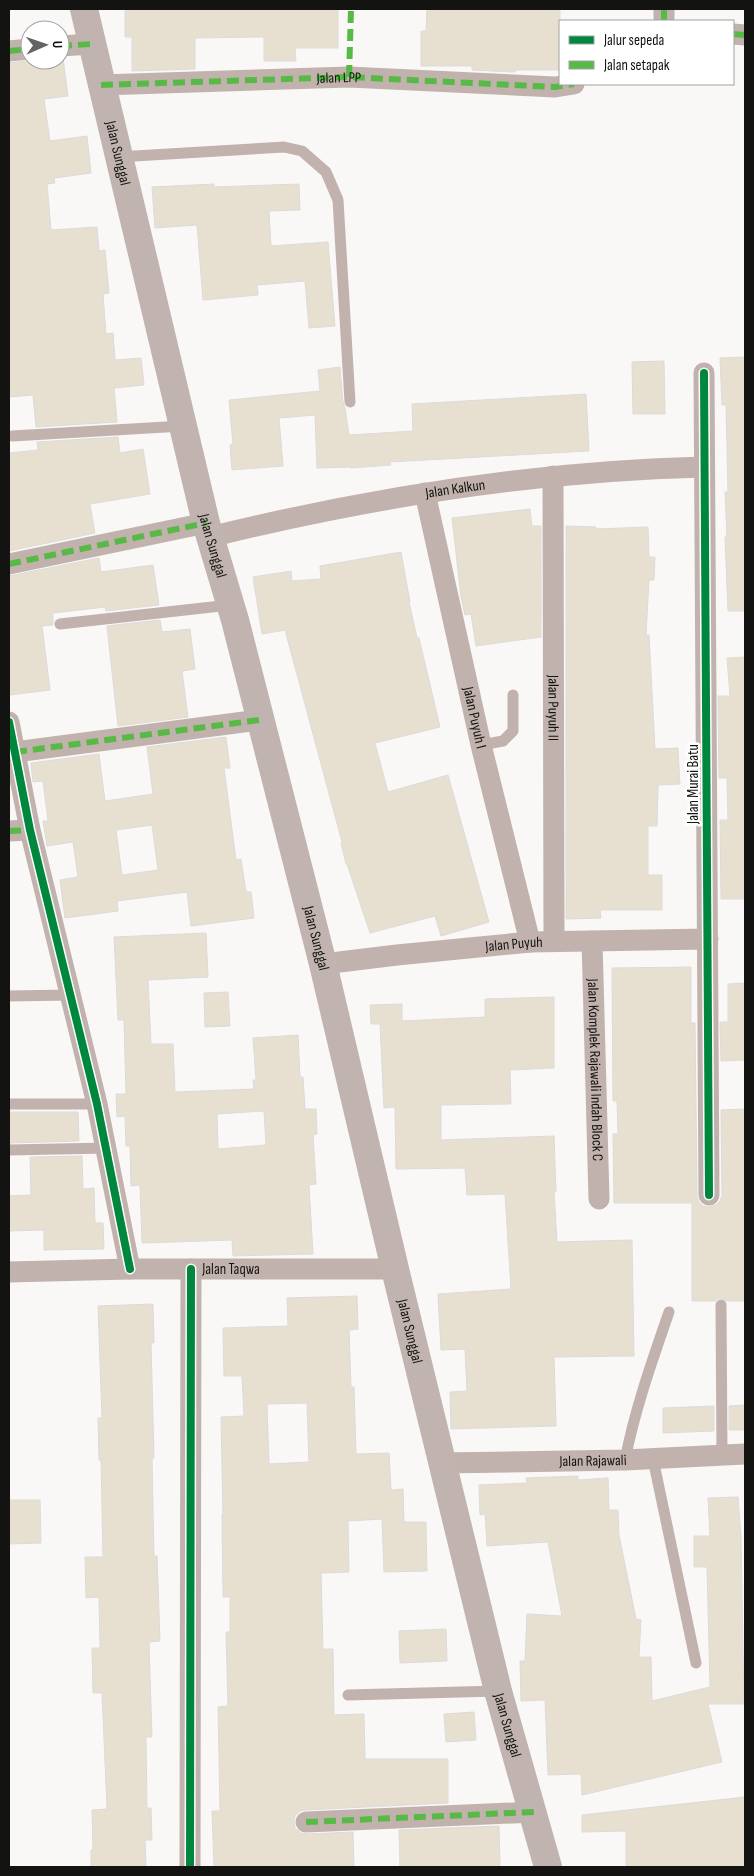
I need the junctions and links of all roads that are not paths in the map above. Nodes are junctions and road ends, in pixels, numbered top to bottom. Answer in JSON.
{"nodes":[{"id":1,"x":84,"y":9,"type":"edge"},
{"id":2,"x":92,"y":44,"type":"junction"},
{"id":3,"x":70,"y":45,"type":"edge"},
{"id":4,"x":101,"y":85,"type":"junction"},
{"id":5,"x":568,"y":85,"type":"edge"},
{"id":6,"x":118,"y":157,"type":"junction"},
{"id":7,"x":704,"y":373,"type":"dead end"},
{"id":8,"x":350,"y":402,"type":"dead end"},
{"id":9,"x":183,"y":426,"type":"junction"},
{"id":10,"x":12,"y":436,"type":"dead end"},
{"id":11,"x":704,"y":467,"type":"junction"},
{"id":12,"x":553,"y":476,"type":"junction"},
{"id":13,"x":425,"y":493,"type":"junction"},
{"id":14,"x":208,"y":530,"type":"junction"},
{"id":15,"x":9,"y":564,"type":"edge"},
{"id":16,"x":230,"y":605,"type":"junction"},
{"id":17,"x":60,"y":624,"type":"dead end"},
{"id":18,"x":513,"y":695,"type":"dead end"},
{"id":19,"x":260,"y":720,"type":"junction"},
{"id":20,"x":9,"y":724,"type":"edge"},
{"id":21,"x":480,"y":745,"type":"junction"},
{"id":22,"x":15,"y":752,"type":"junction"},
{"id":23,"x":30,"y":830,"type":"junction"},
{"id":24,"x":9,"y":831,"type":"edge"},
{"id":25,"x":708,"y":939,"type":"junction"},
{"id":26,"x":554,"y":940,"type":"junction"},
{"id":27,"x":592,"y":941,"type":"junction"},
{"id":28,"x":530,"y":942,"type":"junction"},
{"id":29,"x":323,"y":964,"type":"junction"},
{"id":30,"x":70,"y":995,"type":"junction"},
{"id":31,"x":9,"y":996,"type":"edge"},
{"id":32,"x":9,"y":1104,"type":"edge"},
{"id":33,"x":97,"y":1104,"type":"junction"},
{"id":34,"x":106,"y":1148,"type":"junction"},
{"id":35,"x":9,"y":1150,"type":"edge"},
{"id":36,"x":709,"y":1194,"type":"dead end"},
{"id":37,"x":599,"y":1199,"type":"dead end"},
{"id":38,"x":130,"y":1269,"type":"junction"},
{"id":39,"x":191,"y":1269,"type":"junction"},
{"id":40,"x":395,"y":1269,"type":"junction"},
{"id":41,"x":9,"y":1272,"type":"edge"},
{"id":42,"x":721,"y":1305,"type":"dead end"},
{"id":43,"x":669,"y":1312,"type":"dead end"},
{"id":44,"x":745,"y":1454,"type":"edge"},
{"id":45,"x":722,"y":1455,"type":"junction"},
{"id":46,"x":653,"y":1459,"type":"junction"},
{"id":47,"x":625,"y":1460,"type":"junction"},
{"id":48,"x":442,"y":1463,"type":"junction"},
{"id":49,"x":696,"y":1663,"type":"dead end"},
{"id":50,"x":498,"y":1690,"type":"junction"},
{"id":51,"x":348,"y":1695,"type":"dead end"},
{"id":52,"x":534,"y":1812,"type":"junction"},
{"id":53,"x":306,"y":1822,"type":"dead end"},
{"id":54,"x":190,"y":1867,"type":"edge"},
{"id":55,"x":548,"y":1867,"type":"edge"}],
"edges":[{"from":1,"to":2,"type":"main road","name":"Jalan Sunggal"},
{"from":2,"to":3,"type":"street"},
{"from":2,"to":4,"type":"main road","name":"Jalan Sunggal"},
{"from":4,"to":5,"type":"street","name":"Jalan LPP"},
{"from":4,"to":6,"type":"main road","name":"Jalan Sunggal"},
{"from":6,"to":8,"type":"lane"},
{"from":6,"to":9,"type":"main road","name":"Jalan Sunggal"},
{"from":7,"to":11,"type":"street","name":"Jalan Murai Batu"},
{"from":9,"to":10,"type":"lane"},
{"from":9,"to":14,"type":"main road","name":"Jalan Sunggal"},
{"from":11,"to":12,"type":"street","name":"Jalan Kalkun"},
{"from":11,"to":25,"type":"street","name":"Jalan Murai Batu"},
{"from":12,"to":13,"type":"street","name":"Jalan Kalkun"},
{"from":12,"to":26,"type":"street","name":"Jalan Puyuh II"},
{"from":13,"to":14,"type":"street","name":"Jalan Kalkun"},
{"from":13,"to":21,"type":"street","name":"Jalan Puyuh I"},
{"from":14,"to":15,"type":"street","name":"Jalan Kalkun"},
{"from":14,"to":16,"type":"main road","name":"Jalan Sunggal"},
{"from":16,"to":17,"type":"lane"},
{"from":16,"to":19,"type":"main road","name":"Jalan Sunggal"},
{"from":18,"to":21,"type":"lane"},
{"from":19,"to":22,"type":"street"},
{"from":19,"to":29,"type":"main road","name":"Jalan Sunggal"},
{"from":20,"to":22,"type":"street"},
{"from":21,"to":28,"type":"street","name":"Jalan Puyuh I"},
{"from":22,"to":23,"type":"street"},
{"from":23,"to":24,"type":"street"},
{"from":23,"to":30,"type":"street"},
{"from":25,"to":27,"type":"street","name":"Jalan Puyuh"},
{"from":25,"to":36,"type":"street","name":"Jalan Murai Batu"},
{"from":26,"to":27,"type":"street","name":"Jalan Puyuh"},
{"from":26,"to":28,"type":"street","name":"Jalan Puyuh"},
{"from":27,"to":37,"type":"street","name":"Jalan Komplek Rajawali Indah Block C"},
{"from":28,"to":29,"type":"street","name":"Jalan Puyuh"},
{"from":29,"to":40,"type":"main road","name":"Jalan Sunggal"},
{"from":30,"to":31,"type":"lane"},
{"from":30,"to":33,"type":"street"},
{"from":32,"to":33,"type":"lane"},
{"from":33,"to":34,"type":"street"},
{"from":34,"to":35,"type":"lane"},
{"from":34,"to":38,"type":"street"},
{"from":38,"to":39,"type":"street","name":"Jalan Taqwa"},
{"from":38,"to":41,"type":"street","name":"Jalan Taqwa"},
{"from":39,"to":40,"type":"street","name":"Jalan Taqwa"},
{"from":39,"to":54,"type":"street"},
{"from":40,"to":48,"type":"main road","name":"Jalan Sunggal"},
{"from":42,"to":45,"type":"lane"},
{"from":43,"to":47,"type":"lane"},
{"from":44,"to":45,"type":"street","name":"Jalan Rajawali"},
{"from":45,"to":46,"type":"street","name":"Jalan Rajawali"},
{"from":46,"to":47,"type":"street","name":"Jalan Rajawali"},
{"from":46,"to":49,"type":"lane"},
{"from":47,"to":48,"type":"street","name":"Jalan Rajawali"},
{"from":48,"to":50,"type":"main road","name":"Jalan Sunggal"},
{"from":50,"to":51,"type":"lane"},
{"from":50,"to":52,"type":"main road","name":"Jalan Sunggal"},
{"from":52,"to":53,"type":"street"},
{"from":52,"to":55,"type":"main road","name":"Jalan Sunggal"}]}
